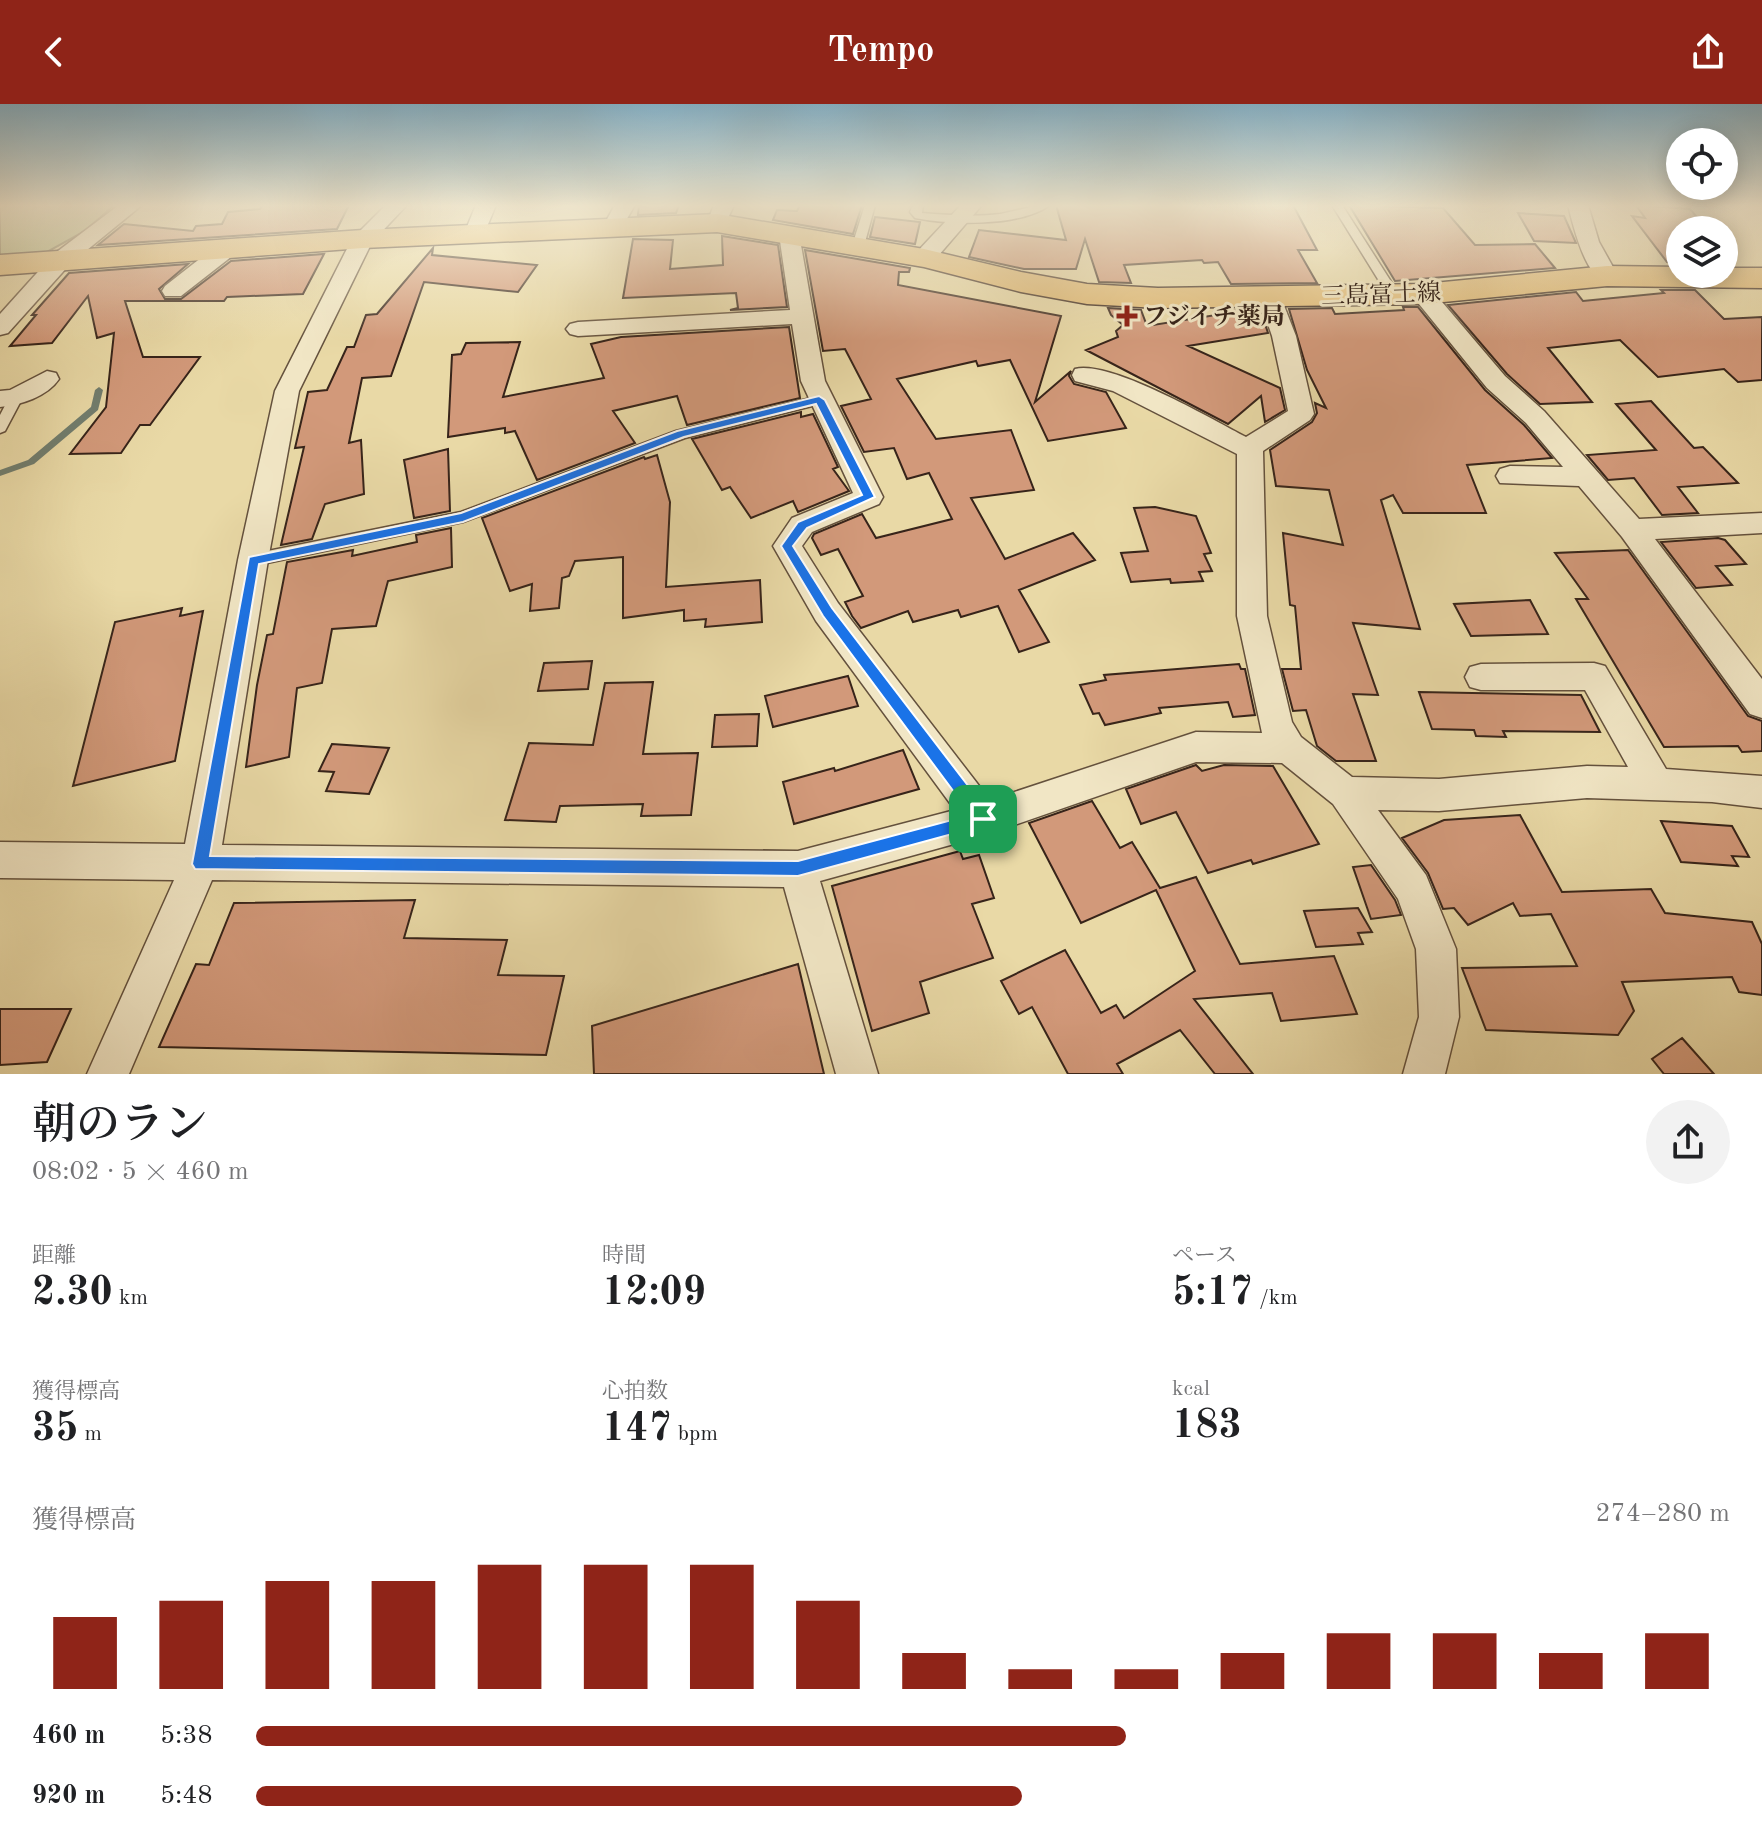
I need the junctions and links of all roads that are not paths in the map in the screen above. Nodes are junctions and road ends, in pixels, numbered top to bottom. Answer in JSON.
{"nodes":[{"id":1,"x":73,"y":250,"type":"edge"},
{"id":2,"x":194,"y":250,"type":"edge"},
{"id":3,"x":225,"y":250,"type":"edge"},
{"id":4,"x":357,"y":250,"type":"edge"},
{"id":5,"x":792,"y":250,"type":"edge"},
{"id":6,"x":881,"y":250,"type":"edge"},
{"id":7,"x":931,"y":250,"type":"edge"},
{"id":8,"x":1373,"y":250,"type":"edge"},
{"id":9,"x":1593,"y":250,"type":"edge"},
{"id":10,"x":924,"y":258,"type":"junction"},
{"id":11,"x":62,"y":259,"type":"junction"},
{"id":12,"x":0,"y":265,"type":"edge"},
{"id":13,"x":1607,"y":276,"type":"junction"},
{"id":14,"x":1762,"y":278,"type":"edge"},
{"id":15,"x":173,"y":291,"type":"dead end"},
{"id":16,"x":1408,"y":294,"type":"junction"},
{"id":17,"x":1270,"y":298,"type":"junction"},
{"id":18,"x":802,"y":316,"type":"junction"},
{"id":19,"x":0,"y":328,"type":"edge"},
{"id":20,"x":578,"y":329,"type":"dead end"},
{"id":21,"x":1084,"y":375,"type":"dead end"},
{"id":22,"x":47,"y":379,"type":"dead end"},
{"id":23,"x":8,"y":398,"type":"edge"},
{"id":24,"x":819,"y":400,"type":"junction"},
{"id":25,"x":0,"y":428,"type":"edge"},
{"id":26,"x":1250,"y":450,"type":"junction"},
{"id":27,"x":1510,"y":476,"type":"dead end"},
{"id":28,"x":1589,"y":477,"type":"junction"},
{"id":29,"x":1762,"y":523,"type":"edge"},
{"id":30,"x":1632,"y":530,"type":"junction"},
{"id":31,"x":253,"y":560,"type":"junction"},
{"id":32,"x":1481,"y":677,"type":"dead end"},
{"id":33,"x":1762,"y":704,"type":"edge"},
{"id":34,"x":1289,"y":748,"type":"junction"},
{"id":35,"x":1656,"y":784,"type":"junction"},
{"id":36,"x":1762,"y":792,"type":"edge"},
{"id":37,"x":1345,"y":793,"type":"junction"},
{"id":38,"x":983,"y":819,"type":"junction"},
{"id":39,"x":0,"y":860,"type":"edge"},
{"id":40,"x":200,"y":864,"type":"junction"},
{"id":41,"x":798,"y":869,"type":"junction"},
{"id":42,"x":108,"y":1074,"type":"edge"},
{"id":43,"x":857,"y":1074,"type":"edge"},
{"id":44,"x":1424,"y":1074,"type":"edge"}],
"edges":[{"from":1,"to":11,"type":"street"},
{"from":2,"to":11,"type":"main road","name":"三島富士線"},
{"from":3,"to":15,"type":"street"},
{"from":4,"to":31,"type":"street"},
{"from":5,"to":18,"type":"street"},
{"from":6,"to":10,"type":"main road","name":"三島富士線"},
{"from":7,"to":10,"type":"street"},
{"from":8,"to":16,"type":"lane"},
{"from":9,"to":13,"type":"street"},
{"from":10,"to":17,"type":"main road","name":"三島富士線"},
{"from":11,"to":12,"type":"main road","name":"三島富士線"},
{"from":11,"to":19,"type":"street"},
{"from":13,"to":14,"type":"main road","name":"三島富士線"},
{"from":13,"to":16,"type":"main road","name":"三島富士線"},
{"from":16,"to":17,"type":"main road","name":"三島富士線"},
{"from":16,"to":28,"type":"street"},
{"from":17,"to":26,"type":"street"},
{"from":18,"to":20,"type":"street"},
{"from":18,"to":24,"type":"street"},
{"from":21,"to":26,"type":"street"},
{"from":22,"to":23,"type":"street"},
{"from":23,"to":25,"type":"lane"},
{"from":24,"to":31,"type":"lane"},
{"from":24,"to":38,"type":"street"},
{"from":26,"to":34,"type":"street"},
{"from":27,"to":28,"type":"street"},
{"from":28,"to":30,"type":"street"},
{"from":29,"to":30,"type":"street"},
{"from":30,"to":33,"type":"street"},
{"from":31,"to":40,"type":"street"},
{"from":32,"to":35,"type":"street"},
{"from":34,"to":37,"type":"street"},
{"from":34,"to":38,"type":"street"},
{"from":35,"to":36,"type":"street"},
{"from":35,"to":37,"type":"street"},
{"from":37,"to":44,"type":"street"},
{"from":38,"to":41,"type":"street"},
{"from":39,"to":40,"type":"street"},
{"from":40,"to":41,"type":"street"},
{"from":40,"to":42,"type":"street"},
{"from":41,"to":43,"type":"street"}]}
